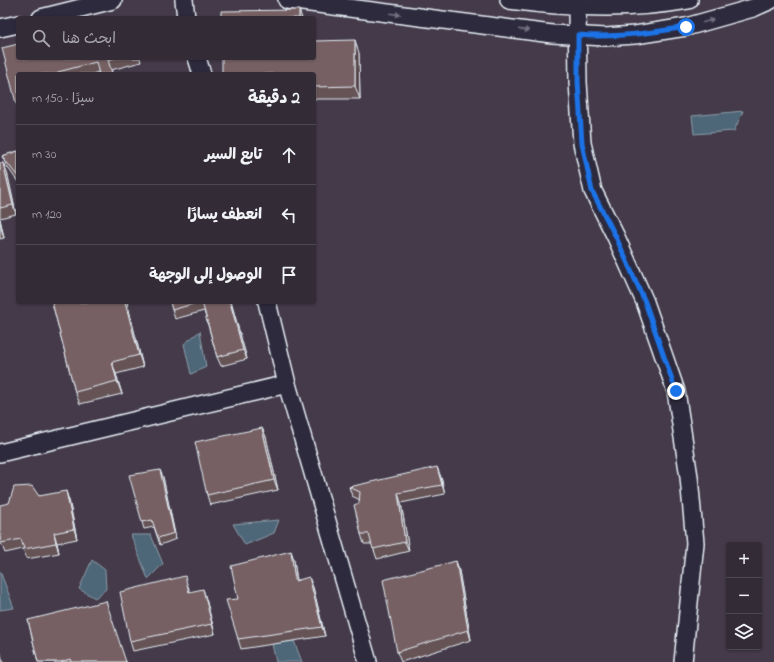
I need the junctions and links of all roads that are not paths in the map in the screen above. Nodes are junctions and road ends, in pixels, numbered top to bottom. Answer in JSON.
{"nodes":[{"id":1,"x":113,"y":0,"type":"edge"},
{"id":2,"x":184,"y":0,"type":"edge"},
{"id":3,"x":287,"y":0,"type":"edge"},
{"id":4,"x":509,"y":0,"type":"edge"},
{"id":5,"x":689,"y":0,"type":"edge"},
{"id":6,"x":771,"y":0,"type":"edge"},
{"id":7,"x":577,"y":7,"type":"junction"},
{"id":8,"x":49,"y":16,"type":"edge"},
{"id":9,"x":186,"y":16,"type":"edge"},
{"id":10,"x":16,"y":24,"type":"edge"},
{"id":11,"x":0,"y":28,"type":"edge"},
{"id":12,"x":578,"y":35,"type":"junction"},
{"id":13,"x":198,"y":60,"type":"edge"},
{"id":14,"x":201,"y":72,"type":"edge"},
{"id":15,"x":267,"y":304,"type":"edge"},
{"id":16,"x":287,"y":384,"type":"junction"},
{"id":17,"x":0,"y":453,"type":"edge"},
{"id":18,"x":368,"y":662,"type":"edge"},
{"id":19,"x":683,"y":662,"type":"edge"}],
"edges":[{"from":1,"to":8,"type":"street"},
{"from":2,"to":9,"type":"street"},
{"from":3,"to":12,"type":"street","one_way":true},
{"from":4,"to":7,"type":"street"},
{"from":5,"to":7,"type":"street"},
{"from":12,"to":6,"type":"street","one_way":true},
{"from":7,"to":12,"type":"street"},
{"from":10,"to":11,"type":"street"},
{"from":12,"to":19,"type":"street"},
{"from":13,"to":14,"type":"street"},
{"from":15,"to":16,"type":"street"},
{"from":16,"to":17,"type":"street"},
{"from":16,"to":18,"type":"street"}]}
